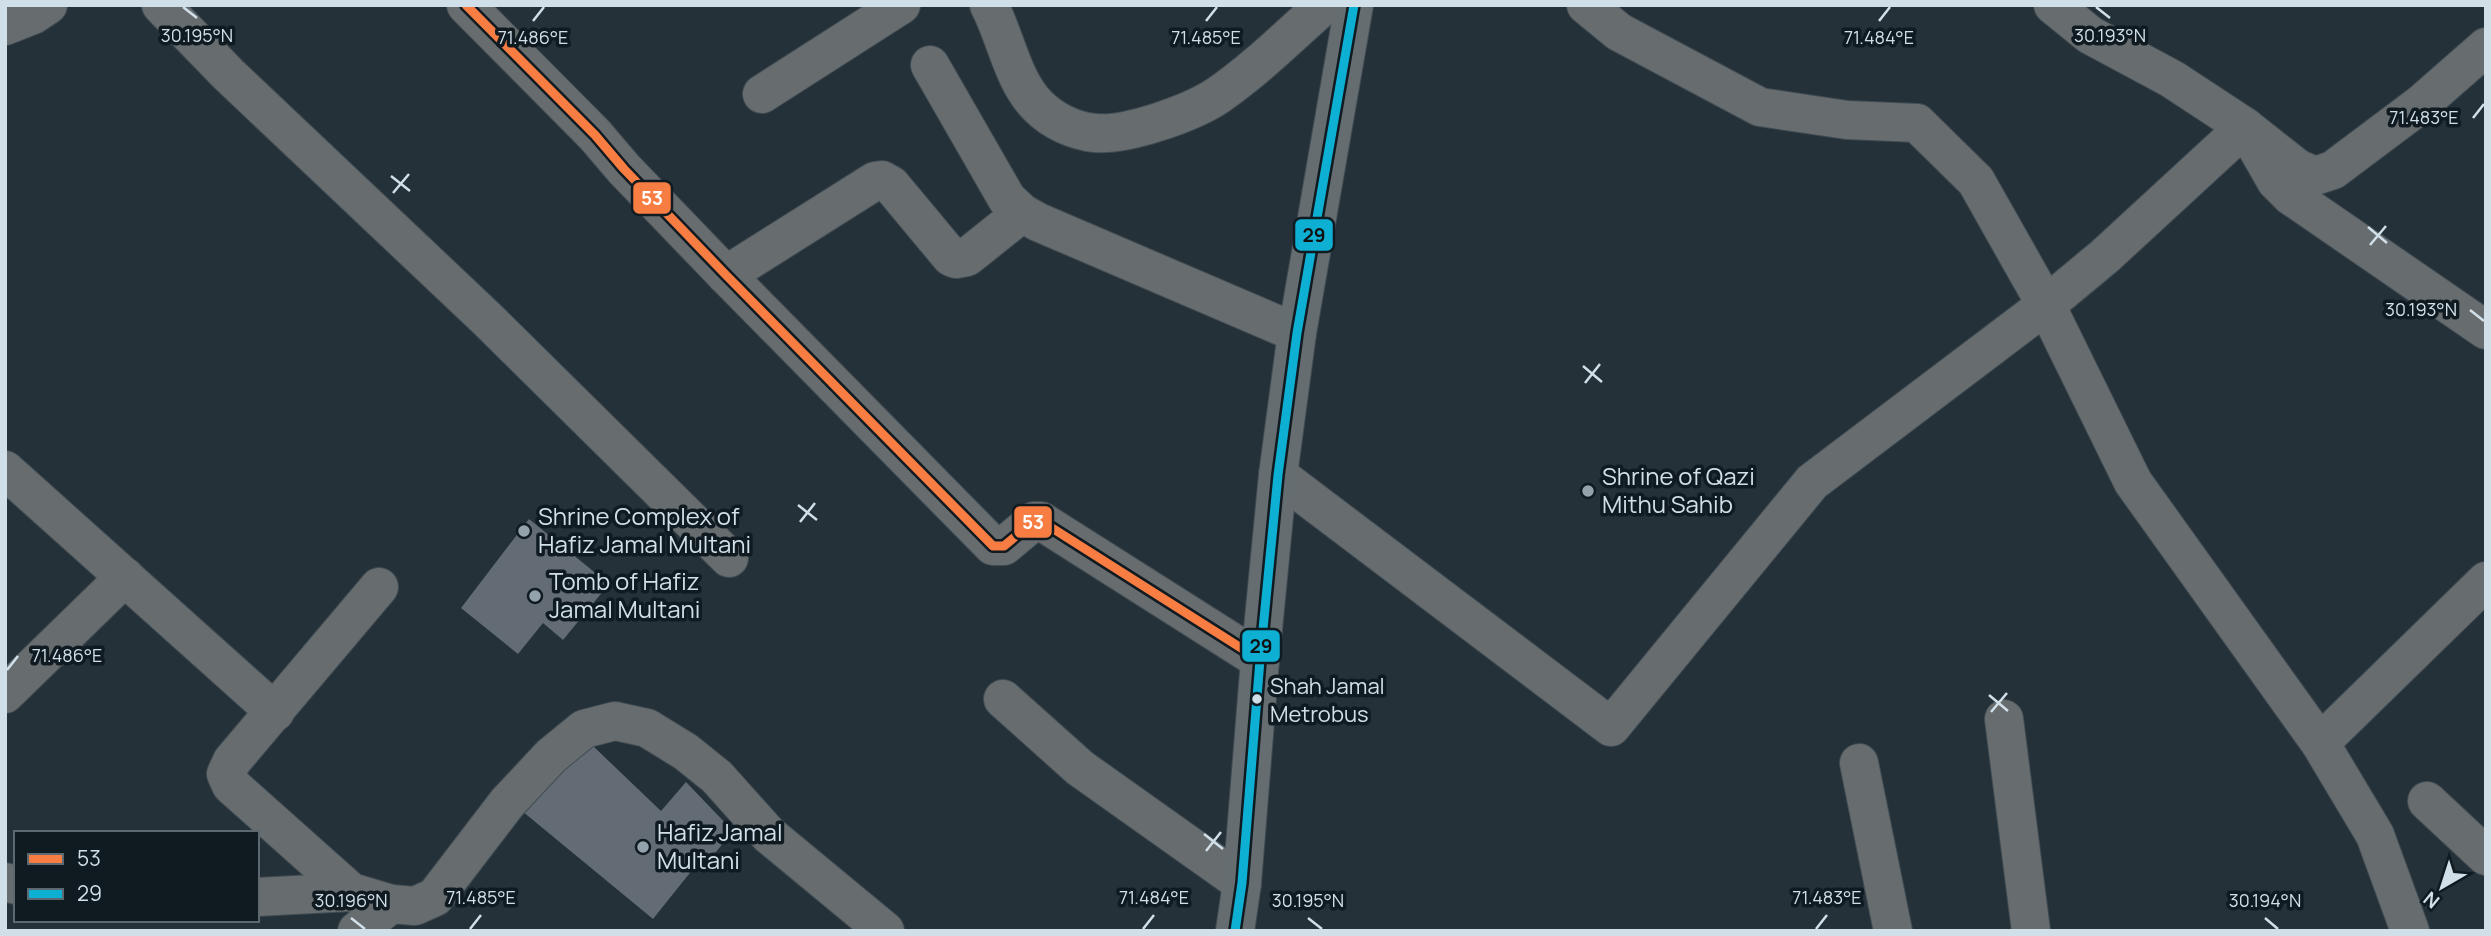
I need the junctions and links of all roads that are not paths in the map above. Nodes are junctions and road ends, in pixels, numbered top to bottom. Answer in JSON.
{"nodes":[{"id":1,"x":48,"y":5,"type":"edge"},
{"id":2,"x":161,"y":5,"type":"edge"},
{"id":3,"x":466,"y":5,"type":"edge"},
{"id":4,"x":901,"y":5,"type":"edge"},
{"id":5,"x":989,"y":5,"type":"edge"},
{"id":6,"x":1324,"y":5,"type":"edge"},
{"id":7,"x":1354,"y":5,"type":"edge"},
{"id":8,"x":1586,"y":5,"type":"edge"},
{"id":9,"x":2053,"y":5,"type":"edge"},
{"id":10,"x":5,"y":26,"type":"edge"},
{"id":11,"x":2486,"y":47,"type":"edge"},
{"id":12,"x":930,"y":65,"type":"dead end"},
{"id":13,"x":762,"y":94,"type":"dead end"},
{"id":14,"x":2245,"y":127,"type":"junction"},
{"id":15,"x":1022,"y":213,"type":"junction"},
{"id":16,"x":726,"y":275,"type":"junction"},
{"id":17,"x":2046,"y":305,"type":"junction"},
{"id":18,"x":2486,"y":330,"type":"edge"},
{"id":19,"x":1297,"y":333,"type":"junction"},
{"id":20,"x":5,"y":470,"type":"edge"},
{"id":21,"x":1278,"y":475,"type":"junction"},
{"id":22,"x":729,"y":558,"type":"dead end"},
{"id":23,"x":125,"y":577,"type":"junction"},
{"id":24,"x":2486,"y":581,"type":"edge"},
{"id":25,"x":379,"y":587,"type":"dead end"},
{"id":26,"x":1260,"y":660,"type":"junction"},
{"id":27,"x":5,"y":694,"type":"edge"},
{"id":28,"x":1003,"y":699,"type":"dead end"},
{"id":29,"x":275,"y":712,"type":"junction"},
{"id":30,"x":2004,"y":719,"type":"dead end"},
{"id":31,"x":2320,"y":743,"type":"junction"},
{"id":32,"x":1859,"y":763,"type":"dead end"},
{"id":33,"x":2427,"y":801,"type":"dead end"},
{"id":34,"x":2486,"y":856,"type":"edge"},
{"id":35,"x":1242,"y":883,"type":"junction"},
{"id":36,"x":351,"y":892,"type":"junction"},
{"id":37,"x":259,"y":897,"type":"edge"},
{"id":38,"x":391,"y":904,"type":"junction"},
{"id":39,"x":357,"y":931,"type":"edge"},
{"id":40,"x":885,"y":931,"type":"edge"},
{"id":41,"x":1235,"y":931,"type":"edge"},
{"id":42,"x":1893,"y":931,"type":"edge"},
{"id":43,"x":2031,"y":931,"type":"edge"},
{"id":44,"x":2410,"y":931,"type":"edge"}],
"edges":[{"from":1,"to":10,"type":"street"},
{"from":2,"to":22,"type":"street"},
{"from":3,"to":16,"type":"street"},
{"from":4,"to":13,"type":"street"},
{"from":5,"to":6,"type":"street"},
{"from":7,"to":19,"type":"main road"},
{"from":8,"to":17,"type":"street"},
{"from":9,"to":14,"type":"street"},
{"from":11,"to":14,"type":"street"},
{"from":12,"to":15,"type":"street"},
{"from":14,"to":17,"type":"street"},
{"from":14,"to":18,"type":"street"},
{"from":15,"to":16,"type":"street"},
{"from":15,"to":19,"type":"street"},
{"from":16,"to":26,"type":"street"},
{"from":17,"to":21,"type":"street"},
{"from":17,"to":31,"type":"street"},
{"from":19,"to":21,"type":"main road"},
{"from":20,"to":23,"type":"street"},
{"from":21,"to":26,"type":"main road"},
{"from":23,"to":27,"type":"street"},
{"from":23,"to":29,"type":"street"},
{"from":24,"to":31,"type":"street"},
{"from":25,"to":29,"type":"street"},
{"from":26,"to":35,"type":"main road"},
{"from":28,"to":35,"type":"street"},
{"from":29,"to":36,"type":"street"},
{"from":30,"to":43,"type":"street"},
{"from":31,"to":44,"type":"street"},
{"from":32,"to":42,"type":"street"},
{"from":33,"to":34,"type":"street"},
{"from":35,"to":41,"type":"main road"},
{"from":36,"to":37,"type":"street"},
{"from":36,"to":38,"type":"street"},
{"from":38,"to":39,"type":"street"},
{"from":38,"to":40,"type":"street"}]}
